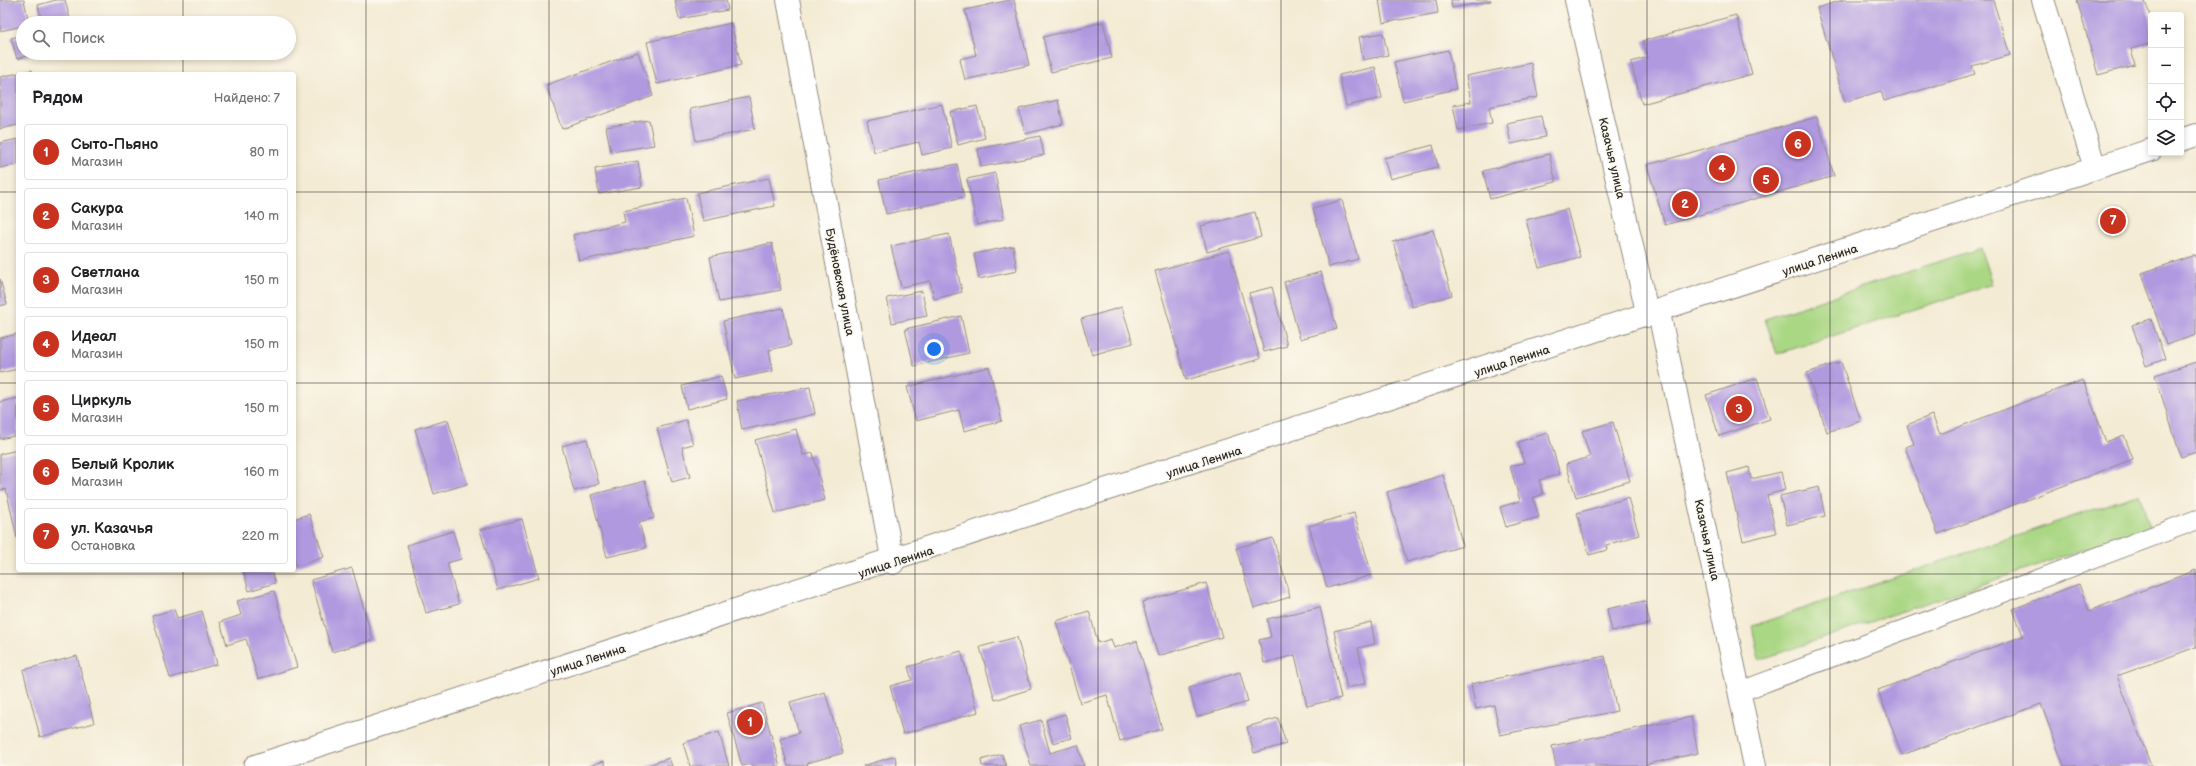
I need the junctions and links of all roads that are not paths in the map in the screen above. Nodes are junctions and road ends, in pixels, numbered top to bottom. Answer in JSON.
{"nodes":[{"id":1,"x":788,"y":0,"type":"edge"},
{"id":2,"x":1576,"y":0,"type":"edge"},
{"id":3,"x":2043,"y":0,"type":"edge"},
{"id":4,"x":2196,"y":135,"type":"edge"},
{"id":5,"x":2184,"y":139,"type":"edge"},
{"id":6,"x":2148,"y":151,"type":"edge"},
{"id":7,"x":2095,"y":168,"type":"junction"},
{"id":8,"x":1653,"y":315,"type":"junction"},
{"id":9,"x":2196,"y":520,"type":"edge"},
{"id":10,"x":893,"y":564,"type":"junction"},
{"id":11,"x":1739,"y":692,"type":"junction"},
{"id":12,"x":255,"y":766,"type":"edge"},
{"id":13,"x":1755,"y":766,"type":"edge"}],
"edges":[{"from":1,"to":10,"type":"main road","name":"Будёновская улица"},
{"from":2,"to":8,"type":"main road","name":"Казачья улица"},
{"from":3,"to":7,"type":"main road"},
{"from":4,"to":5,"type":"main road"},
{"from":6,"to":7,"type":"main road","name":"улица Ленина"},
{"from":7,"to":8,"type":"main road","name":"улица Ленина"},
{"from":8,"to":10,"type":"main road","name":"улица Ленина"},
{"from":8,"to":11,"type":"main road","name":"Казачья улица"},
{"from":9,"to":11,"type":"lane"},
{"from":10,"to":12,"type":"main road","name":"улица Ленина"},
{"from":11,"to":13,"type":"main road","name":"Казачья улица"}]}
